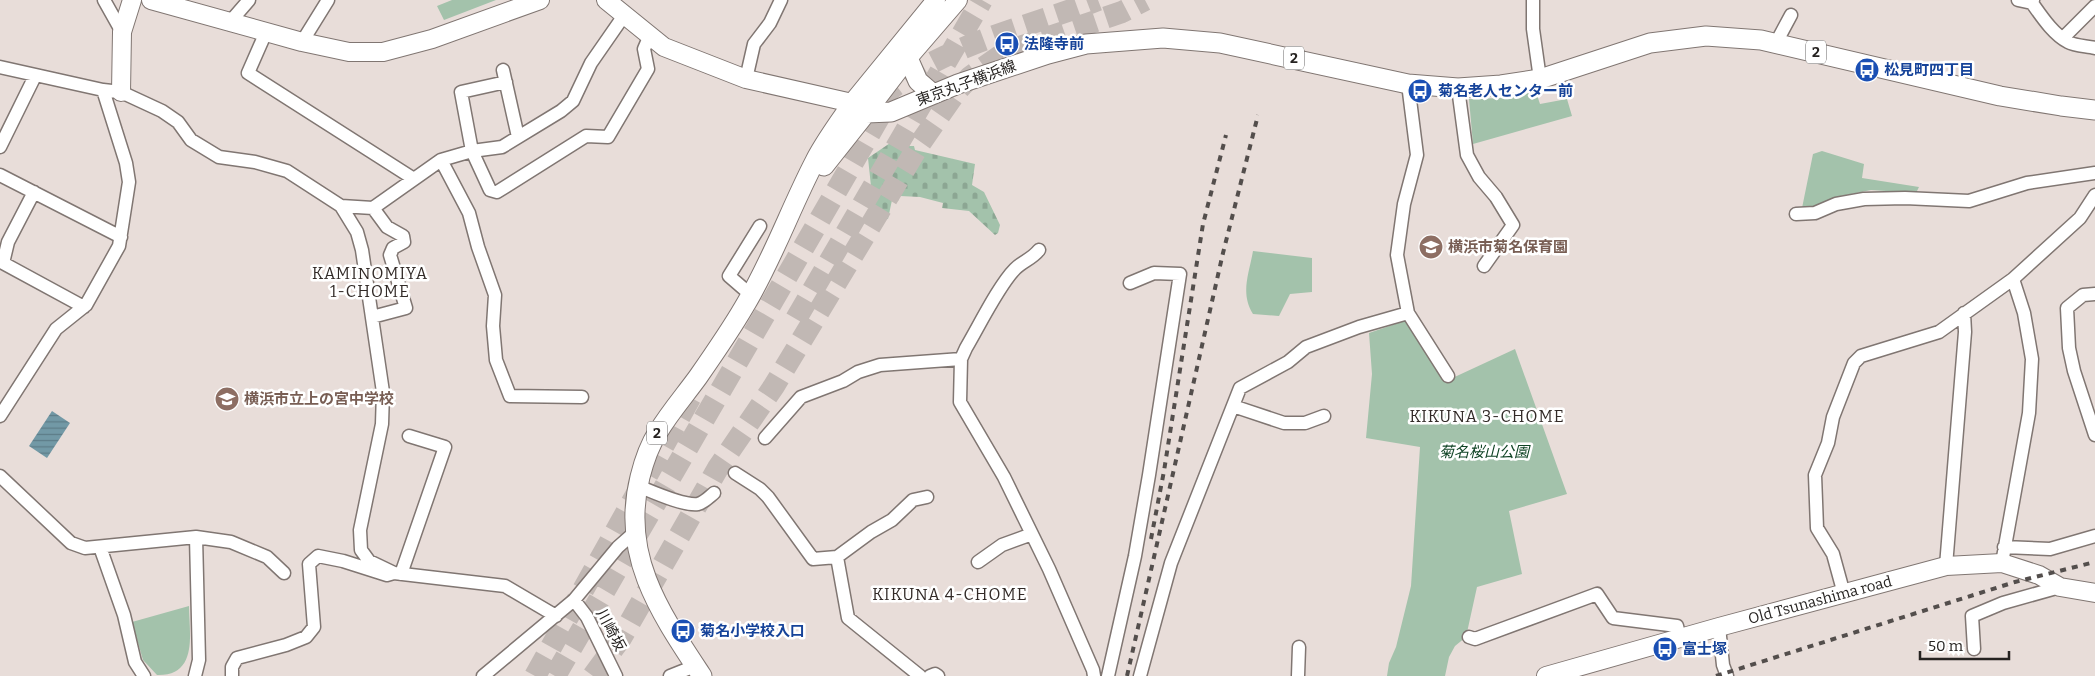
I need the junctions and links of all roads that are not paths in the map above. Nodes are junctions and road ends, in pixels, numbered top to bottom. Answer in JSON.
{"nodes":[{"id":1,"x":104,"y":0,"type":"edge"},
{"id":2,"x":132,"y":0,"type":"edge"},
{"id":3,"x":151,"y":0,"type":"edge"},
{"id":4,"x":249,"y":0,"type":"edge"},
{"id":5,"x":328,"y":0,"type":"edge"},
{"id":6,"x":540,"y":0,"type":"edge"},
{"id":7,"x":606,"y":0,"type":"edge"},
{"id":8,"x":781,"y":0,"type":"edge"},
{"id":9,"x":936,"y":0,"type":"edge"},
{"id":10,"x":958,"y":0,"type":"edge"},
{"id":11,"x":1533,"y":0,"type":"edge"},
{"id":12,"x":2018,"y":0,"type":"edge"},
{"id":13,"x":2033,"y":2,"type":"edge"},
{"id":14,"x":2095,"y":6,"type":"edge"},
{"id":15,"x":625,"y":14,"type":"junction"},
{"id":16,"x":1791,"y":15,"type":"dead end"},
{"id":17,"x":230,"y":22,"type":"junction"},
{"id":18,"x":122,"y":32,"type":"junction"},
{"id":19,"x":266,"y":32,"type":"junction"},
{"id":20,"x":650,"y":35,"type":"junction"},
{"id":21,"x":2063,"y":38,"type":"junction"},
{"id":22,"x":302,"y":42,"type":"junction"},
{"id":23,"x":1776,"y":43,"type":"junction"},
{"id":24,"x":2095,"y":48,"type":"edge"},
{"id":25,"x":908,"y":58,"type":"junction"},
{"id":26,"x":0,"y":67,"type":"edge"},
{"id":27,"x":35,"y":76,"type":"junction"},
{"id":28,"x":746,"y":79,"type":"junction"},
{"id":29,"x":1540,"y":79,"type":"junction"},
{"id":30,"x":1408,"y":84,"type":"junction"},
{"id":31,"x":1458,"y":88,"type":"junction"},
{"id":32,"x":103,"y":90,"type":"junction"},
{"id":33,"x":121,"y":92,"type":"junction"},
{"id":34,"x":933,"y":94,"type":"junction"},
{"id":35,"x":859,"y":108,"type":"junction"},
{"id":36,"x":2095,"y":110,"type":"edge"},
{"id":37,"x":518,"y":137,"type":"junction"},
{"id":38,"x":0,"y":147,"type":"edge"},
{"id":39,"x":472,"y":151,"type":"junction"},
{"id":40,"x":441,"y":160,"type":"junction"},
{"id":41,"x":2095,"y":173,"type":"edge"},
{"id":42,"x":0,"y":175,"type":"edge"},
{"id":43,"x":414,"y":179,"type":"junction"},
{"id":44,"x":34,"y":192,"type":"junction"},
{"id":45,"x":2095,"y":195,"type":"edge"},
{"id":46,"x":341,"y":206,"type":"junction"},
{"id":47,"x":373,"y":208,"type":"junction"},
{"id":48,"x":1796,"y":214,"type":"dead end"},
{"id":49,"x":760,"y":226,"type":"dead end"},
{"id":50,"x":121,"y":237,"type":"junction"},
{"id":51,"x":1039,"y":250,"type":"dead end"},
{"id":52,"x":1484,"y":266,"type":"dead end"},
{"id":53,"x":2013,"y":279,"type":"junction"},
{"id":54,"x":1130,"y":283,"type":"dead end"},
{"id":55,"x":2095,"y":294,"type":"edge"},
{"id":56,"x":751,"y":295,"type":"junction"},
{"id":57,"x":84,"y":306,"type":"junction"},
{"id":58,"x":1408,"y":313,"type":"junction"},
{"id":59,"x":1964,"y":313,"type":"junction"},
{"id":60,"x":372,"y":317,"type":"junction"},
{"id":61,"x":961,"y":359,"type":"junction"},
{"id":62,"x":1448,"y":376,"type":"dead end"},
{"id":63,"x":582,"y":397,"type":"dead end"},
{"id":64,"x":1233,"y":406,"type":"junction"},
{"id":65,"x":0,"y":416,"type":"edge"},
{"id":66,"x":1324,"y":416,"type":"dead end"},
{"id":67,"x":2095,"y":435,"type":"edge"},
{"id":68,"x":409,"y":436,"type":"dead end"},
{"id":69,"x":765,"y":438,"type":"dead end"},
{"id":70,"x":735,"y":473,"type":"dead end"},
{"id":71,"x":0,"y":476,"type":"edge"},
{"id":72,"x":638,"y":486,"type":"junction"},
{"id":73,"x":714,"y":493,"type":"dead end"},
{"id":74,"x":927,"y":497,"type":"dead end"},
{"id":75,"x":635,"y":532,"type":"junction"},
{"id":76,"x":1032,"y":534,"type":"junction"},
{"id":77,"x":2095,"y":536,"type":"edge"},
{"id":78,"x":196,"y":537,"type":"junction"},
{"id":79,"x":100,"y":547,"type":"junction"},
{"id":80,"x":2003,"y":555,"type":"junction"},
{"id":81,"x":837,"y":557,"type":"junction"},
{"id":82,"x":978,"y":562,"type":"dead end"},
{"id":83,"x":1946,"y":566,"type":"junction"},
{"id":84,"x":284,"y":573,"type":"dead end"},
{"id":85,"x":397,"y":574,"type":"junction"},
{"id":86,"x":2060,"y":587,"type":"junction"},
{"id":87,"x":2095,"y":593,"type":"edge"},
{"id":88,"x":1844,"y":594,"type":"junction"},
{"id":89,"x":574,"y":600,"type":"junction"},
{"id":90,"x":556,"y":616,"type":"junction"},
{"id":91,"x":1719,"y":627,"type":"junction"},
{"id":92,"x":1469,"y":637,"type":"dead end"},
{"id":93,"x":1680,"y":638,"type":"junction"},
{"id":94,"x":1298,"y":647,"type":"dead end"},
{"id":95,"x":1974,"y":649,"type":"dead end"},
{"id":96,"x":698,"y":671,"type":"edge"},
{"id":97,"x":140,"y":675,"type":"edge"},
{"id":98,"x":195,"y":676,"type":"edge"},
{"id":99,"x":232,"y":676,"type":"edge"},
{"id":100,"x":483,"y":676,"type":"edge"},
{"id":101,"x":616,"y":676,"type":"edge"},
{"id":102,"x":670,"y":676,"type":"edge"},
{"id":103,"x":920,"y":676,"type":"edge"},
{"id":104,"x":930,"y":676,"type":"edge"},
{"id":105,"x":938,"y":676,"type":"edge"},
{"id":106,"x":1094,"y":676,"type":"edge"},
{"id":107,"x":1108,"y":676,"type":"edge"},
{"id":108,"x":1140,"y":676,"type":"edge"},
{"id":109,"x":1298,"y":676,"type":"edge"},
{"id":110,"x":1546,"y":676,"type":"edge"},
{"id":111,"x":1727,"y":676,"type":"edge"}],
"edges":[{"from":1,"to":18,"type":"street"},
{"from":2,"to":18,"type":"street"},
{"from":3,"to":17,"type":"street"},
{"from":4,"to":17,"type":"street"},
{"from":5,"to":22,"type":"street"},
{"from":6,"to":22,"type":"street"},
{"from":7,"to":15,"type":"street"},
{"from":8,"to":28,"type":"street"},
{"from":9,"to":35,"type":"street"},
{"from":10,"to":25,"type":"street"},
{"from":11,"to":29,"type":"street"},
{"from":12,"to":13,"type":"street"},
{"from":13,"to":21,"type":"street"},
{"from":14,"to":21,"type":"street"},
{"from":15,"to":20,"type":"street"},
{"from":15,"to":37,"type":"street"},
{"from":16,"to":23,"type":"street"},
{"from":17,"to":19,"type":"street"},
{"from":18,"to":33,"type":"street"},
{"from":19,"to":22,"type":"street"},
{"from":19,"to":43,"type":"street"},
{"from":20,"to":28,"type":"street"},
{"from":20,"to":39,"type":"street"},
{"from":21,"to":24,"type":"street"},
{"from":23,"to":29,"type":"main road","name":"東京丸子横浜線","number":"2"},
{"from":23,"to":36,"type":"main road","name":"東京丸子横浜線","number":"2"},
{"from":25,"to":34,"type":"main road"},
{"from":25,"to":35,"type":"street"},
{"from":26,"to":27,"type":"street"},
{"from":27,"to":32,"type":"street"},
{"from":27,"to":38,"type":"street"},
{"from":28,"to":35,"type":"street"},
{"from":29,"to":31,"type":"main road","name":"東京丸子横浜線","number":"2"},
{"from":30,"to":31,"type":"main road","name":"東京丸子横浜線","number":"2"},
{"from":30,"to":34,"type":"main road","name":"東京丸子横浜線","number":"2"},
{"from":30,"to":58,"type":"street"},
{"from":31,"to":52,"type":"street"},
{"from":32,"to":33,"type":"street"},
{"from":32,"to":50,"type":"street"},
{"from":33,"to":46,"type":"street"},
{"from":34,"to":35,"type":"main road","name":"東京丸子横浜線","number":"2"},
{"from":35,"to":56,"type":"main road","number":"2"},
{"from":37,"to":39,"type":"street"},
{"from":37,"to":39,"type":"street"},
{"from":39,"to":40,"type":"street"},
{"from":40,"to":43,"type":"street"},
{"from":40,"to":63,"type":"street"},
{"from":41,"to":48,"type":"street"},
{"from":42,"to":44,"type":"street"},
{"from":43,"to":47,"type":"street"},
{"from":44,"to":50,"type":"street"},
{"from":44,"to":57,"type":"street"},
{"from":45,"to":53,"type":"street"},
{"from":46,"to":47,"type":"street"},
{"from":46,"to":60,"type":"street"},
{"from":47,"to":60,"type":"street"},
{"from":49,"to":56,"type":"street"},
{"from":50,"to":57,"type":"street"},
{"from":51,"to":61,"type":"street"},
{"from":53,"to":59,"type":"street"},
{"from":53,"to":80,"type":"street"},
{"from":54,"to":107,"type":"street"},
{"from":55,"to":67,"type":"street"},
{"from":56,"to":72,"type":"main road","number":"2"},
{"from":57,"to":65,"type":"street"},
{"from":58,"to":62,"type":"street"},
{"from":58,"to":64,"type":"street"},
{"from":59,"to":83,"type":"street"},
{"from":59,"to":88,"type":"street"},
{"from":60,"to":85,"type":"street"},
{"from":61,"to":69,"type":"street"},
{"from":61,"to":76,"type":"street"},
{"from":64,"to":66,"type":"street"},
{"from":64,"to":108,"type":"street"},
{"from":68,"to":85,"type":"street"},
{"from":70,"to":81,"type":"street"},
{"from":71,"to":79,"type":"street"},
{"from":72,"to":73,"type":"street"},
{"from":72,"to":75,"type":"main road","number":"2"},
{"from":74,"to":81,"type":"street"},
{"from":75,"to":89,"type":"street"},
{"from":75,"to":96,"type":"main road","number":"2"},
{"from":76,"to":82,"type":"street"},
{"from":76,"to":106,"type":"street"},
{"from":77,"to":80,"type":"street"},
{"from":78,"to":79,"type":"street"},
{"from":78,"to":84,"type":"street"},
{"from":78,"to":98,"type":"street"},
{"from":79,"to":97,"type":"street"},
{"from":80,"to":83,"type":"street","name":"Old Tsunashima road"},
{"from":80,"to":86,"type":"street","name":"Old Tsunashima road"},
{"from":81,"to":103,"type":"street"},
{"from":83,"to":88,"type":"street","name":"Old Tsunashima road"},
{"from":85,"to":90,"type":"street"},
{"from":85,"to":99,"type":"street"},
{"from":86,"to":87,"type":"street","name":"Old Tsunashima road"},
{"from":86,"to":95,"type":"street"},
{"from":88,"to":91,"type":"street","name":"Old Tsunashima road"},
{"from":89,"to":90,"type":"street"},
{"from":89,"to":101,"type":"street","name":"川崎坂"},
{"from":90,"to":100,"type":"street"},
{"from":91,"to":93,"type":"street","name":"Old Tsunashima road"},
{"from":91,"to":111,"type":"street"},
{"from":92,"to":93,"type":"street"},
{"from":93,"to":110,"type":"street","name":"Old Tsunashima road"},
{"from":94,"to":109,"type":"street"},
{"from":96,"to":102,"type":"street"},
{"from":104,"to":105,"type":"street"}]}
